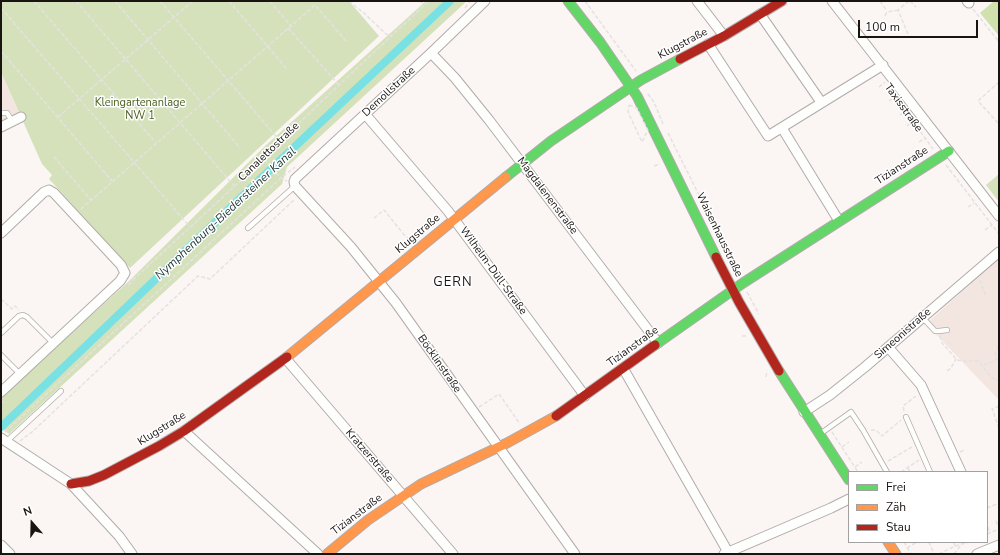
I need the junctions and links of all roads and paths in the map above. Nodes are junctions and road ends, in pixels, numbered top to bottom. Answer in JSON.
{"nodes":[{"id":1,"x":34,"y":1,"type":"edge"},
{"id":2,"x":76,"y":1,"type":"edge"},
{"id":3,"x":115,"y":1,"type":"edge"},
{"id":4,"x":160,"y":1,"type":"edge"},
{"id":5,"x":192,"y":1,"type":"edge"},
{"id":6,"x":229,"y":1,"type":"edge"},
{"id":7,"x":270,"y":1,"type":"edge"},
{"id":8,"x":349,"y":1,"type":"edge"},
{"id":9,"x":420,"y":1,"type":"edge"},
{"id":10,"x":429,"y":1,"type":"edge"},
{"id":11,"x":485,"y":1,"type":"edge"},
{"id":12,"x":568,"y":1,"type":"edge"},
{"id":13,"x":585,"y":1,"type":"edge"},
{"id":14,"x":697,"y":1,"type":"edge"},
{"id":15,"x":782,"y":1,"type":"edge"},
{"id":16,"x":832,"y":1,"type":"edge"},
{"id":17,"x":880,"y":1,"type":"edge"},
{"id":18,"x":909,"y":1,"type":"edge"},
{"id":19,"x":425,"y":4,"type":"junction"},
{"id":20,"x":916,"y":7,"type":"dead end"},
{"id":21,"x":1,"y":8,"type":"edge"},
{"id":22,"x":898,"y":10,"type":"junction"},
{"id":23,"x":887,"y":12,"type":"junction"},
{"id":24,"x":760,"y":14,"type":"junction"},
{"id":25,"x":976,"y":15,"type":"dead end"},
{"id":26,"x":885,"y":16,"type":"dead end"},
{"id":27,"x":174,"y":18,"type":"junction"},
{"id":28,"x":291,"y":26,"type":"junction"},
{"id":29,"x":288,"y":28,"type":"junction"},
{"id":30,"x":386,"y":34,"type":"junction"},
{"id":31,"x":908,"y":34,"type":"dead end"},
{"id":32,"x":392,"y":36,"type":"junction"},
{"id":33,"x":724,"y":36,"type":"junction"},
{"id":34,"x":388,"y":39,"type":"junction"},
{"id":35,"x":148,"y":40,"type":"junction"},
{"id":36,"x":347,"y":42,"type":"dead end"},
{"id":37,"x":999,"y":42,"type":"edge"},
{"id":38,"x":708,"y":44,"type":"junction"},
{"id":39,"x":268,"y":46,"type":"junction"},
{"id":40,"x":1,"y":51,"type":"edge"},
{"id":41,"x":431,"y":53,"type":"junction"},
{"id":42,"x":125,"y":60,"type":"junction"},
{"id":43,"x":883,"y":65,"type":"junction"},
{"id":44,"x":286,"y":68,"type":"dead end"},
{"id":45,"x":102,"y":80,"type":"junction"},
{"id":46,"x":641,"y":80,"type":"junction"},
{"id":47,"x":227,"y":81,"type":"junction"},
{"id":48,"x":999,"y":82,"type":"edge"},
{"id":49,"x":339,"y":85,"type":"junction"},
{"id":50,"x":631,"y":87,"type":"junction"},
{"id":51,"x":879,"y":87,"type":"dead end"},
{"id":52,"x":888,"y":87,"type":"dead end"},
{"id":53,"x":80,"y":99,"type":"junction"},
{"id":54,"x":889,"y":101,"type":"dead end"},
{"id":55,"x":899,"y":101,"type":"dead end"},
{"id":56,"x":821,"y":102,"type":"junction"},
{"id":57,"x":202,"y":103,"type":"junction"},
{"id":58,"x":629,"y":105,"type":"dead end"},
{"id":59,"x":902,"y":106,"type":"dead end"},
{"id":60,"x":906,"y":111,"type":"junction"},
{"id":61,"x":1,"y":113,"type":"edge"},
{"id":62,"x":365,"y":114,"type":"junction"},
{"id":63,"x":900,"y":115,"type":"dead end"},
{"id":64,"x":58,"y":117,"type":"junction"},
{"id":65,"x":16,"y":119,"type":"joint"},
{"id":66,"x":913,"y":121,"type":"junction"},
{"id":67,"x":179,"y":123,"type":"junction"},
{"id":68,"x":999,"y":124,"type":"edge"},
{"id":69,"x":664,"y":125,"type":"dead end"},
{"id":70,"x":907,"y":126,"type":"dead end"},
{"id":71,"x":1,"y":127,"type":"edge"},
{"id":72,"x":782,"y":128,"type":"junction"},
{"id":73,"x":667,"y":131,"type":"dead end"},
{"id":74,"x":925,"y":138,"type":"junction"},
{"id":75,"x":280,"y":141,"type":"junction"},
{"id":76,"x":642,"y":142,"type":"dead end"},
{"id":77,"x":919,"y":142,"type":"dead end"},
{"id":78,"x":156,"y":143,"type":"junction"},
{"id":79,"x":240,"y":148,"type":"dead end"},
{"id":80,"x":949,"y":151,"type":"junction"},
{"id":81,"x":940,"y":156,"type":"junction"},
{"id":82,"x":54,"y":157,"type":"dead end"},
{"id":83,"x":264,"y":159,"type":"junction"},
{"id":84,"x":134,"y":162,"type":"junction"},
{"id":85,"x":522,"y":164,"type":"junction"},
{"id":86,"x":277,"y":173,"type":"dead end"},
{"id":87,"x":281,"y":178,"type":"dead end"},
{"id":88,"x":112,"y":181,"type":"junction"},
{"id":89,"x":295,"y":184,"type":"junction"},
{"id":90,"x":234,"y":186,"type":"junction"},
{"id":91,"x":296,"y":198,"type":"dead end"},
{"id":92,"x":91,"y":200,"type":"junction"},
{"id":93,"x":974,"y":202,"type":"junction"},
{"id":94,"x":968,"y":208,"type":"dead end"},
{"id":95,"x":74,"y":215,"type":"junction"},
{"id":96,"x":999,"y":216,"type":"edge"},
{"id":97,"x":374,"y":218,"type":"dead end"},
{"id":98,"x":455,"y":219,"type":"junction"},
{"id":99,"x":839,"y":221,"type":"junction"},
{"id":100,"x":992,"y":225,"type":"junction"},
{"id":101,"x":190,"y":227,"type":"junction"},
{"id":102,"x":248,"y":228,"type":"dead end"},
{"id":103,"x":985,"y":230,"type":"dead end"},
{"id":104,"x":1,"y":232,"type":"edge"},
{"id":105,"x":999,"y":234,"type":"edge"},
{"id":106,"x":410,"y":242,"type":"dead end"},
{"id":107,"x":999,"y":252,"type":"edge"},
{"id":108,"x":124,"y":275,"type":"junction"},
{"id":109,"x":380,"y":282,"type":"junction"},
{"id":110,"x":742,"y":283,"type":"junction"},
{"id":111,"x":981,"y":284,"type":"dead end"},
{"id":112,"x":733,"y":290,"type":"junction"},
{"id":113,"x":986,"y":296,"type":"dead end"},
{"id":114,"x":1,"y":299,"type":"edge"},
{"id":115,"x":758,"y":312,"type":"dead end"},
{"id":116,"x":23,"y":315,"type":"junction"},
{"id":117,"x":923,"y":318,"type":"junction"},
{"id":118,"x":947,"y":330,"type":"dead end"},
{"id":119,"x":939,"y":331,"type":"junction"},
{"id":120,"x":1,"y":333,"type":"edge"},
{"id":121,"x":53,"y":343,"type":"junction"},
{"id":122,"x":658,"y":343,"type":"junction"},
{"id":123,"x":997,"y":345,"type":"dead end"},
{"id":124,"x":888,"y":347,"type":"junction"},
{"id":125,"x":1,"y":355,"type":"edge"},
{"id":126,"x":286,"y":359,"type":"junction"},
{"id":127,"x":956,"y":359,"type":"junction"},
{"id":128,"x":999,"y":360,"type":"edge"},
{"id":129,"x":996,"y":361,"type":"junction"},
{"id":130,"x":983,"y":365,"type":"junction"},
{"id":131,"x":623,"y":368,"type":"junction"},
{"id":132,"x":947,"y":371,"type":"dead end"},
{"id":133,"x":20,"y":374,"type":"junction"},
{"id":134,"x":999,"y":381,"type":"edge"},
{"id":135,"x":61,"y":391,"type":"dead end"},
{"id":136,"x":1,"y":392,"type":"edge"},
{"id":137,"x":585,"y":396,"type":"junction"},
{"id":138,"x":999,"y":406,"type":"edge"},
{"id":139,"x":473,"y":411,"type":"junction"},
{"id":140,"x":804,"y":412,"type":"junction"},
{"id":141,"x":906,"y":417,"type":"dead end"},
{"id":142,"x":999,"y":428,"type":"edge"},
{"id":143,"x":184,"y":431,"type":"junction"},
{"id":144,"x":32,"y":432,"type":"dead end"},
{"id":145,"x":526,"y":433,"type":"junction"},
{"id":146,"x":819,"y":434,"type":"junction"},
{"id":147,"x":3,"y":440,"type":"edge"},
{"id":148,"x":850,"y":442,"type":"dead end"},
{"id":149,"x":917,"y":444,"type":"junction"},
{"id":150,"x":499,"y":447,"type":"junction"},
{"id":151,"x":842,"y":447,"type":"dead end"},
{"id":152,"x":924,"y":458,"type":"junction"},
{"id":153,"x":862,"y":462,"type":"dead end"},
{"id":154,"x":883,"y":464,"type":"junction"},
{"id":155,"x":855,"y":467,"type":"dead end"},
{"id":156,"x":908,"y":468,"type":"junction"},
{"id":157,"x":886,"y":471,"type":"edge"},
{"id":158,"x":903,"y":471,"type":"edge"},
{"id":159,"x":910,"y":471,"type":"edge"},
{"id":160,"x":930,"y":471,"type":"edge"},
{"id":161,"x":961,"y":471,"type":"edge"},
{"id":162,"x":848,"y":478,"type":"edge"},
{"id":163,"x":71,"y":484,"type":"junction"},
{"id":164,"x":403,"y":496,"type":"junction"},
{"id":165,"x":848,"y":499,"type":"edge"},
{"id":166,"x":999,"y":503,"type":"edge"},
{"id":167,"x":988,"y":508,"type":"edge"},
{"id":168,"x":996,"y":521,"type":"dead end"},
{"id":169,"x":988,"y":527,"type":"edge"},
{"id":170,"x":999,"y":528,"type":"edge"},
{"id":171,"x":990,"y":533,"type":"joint"},
{"id":172,"x":889,"y":543,"type":"edge"},
{"id":173,"x":904,"y":543,"type":"edge"},
{"id":174,"x":915,"y":543,"type":"edge"},
{"id":175,"x":929,"y":543,"type":"edge"},
{"id":176,"x":954,"y":543,"type":"edge"},
{"id":177,"x":966,"y":543,"type":"edge"},
{"id":178,"x":1,"y":545,"type":"edge"},
{"id":179,"x":961,"y":545,"type":"junction"},
{"id":180,"x":999,"y":545,"type":"edge"},
{"id":181,"x":956,"y":546,"type":"junction"},
{"id":182,"x":907,"y":548,"type":"junction"},
{"id":183,"x":726,"y":553,"type":"edge"},
{"id":184,"x":10,"y":554,"type":"edge"},
{"id":185,"x":132,"y":554,"type":"edge"},
{"id":186,"x":318,"y":554,"type":"edge"},
{"id":187,"x":327,"y":554,"type":"edge"},
{"id":188,"x":453,"y":554,"type":"edge"},
{"id":189,"x":575,"y":554,"type":"edge"},
{"id":190,"x":896,"y":554,"type":"edge"},
{"id":191,"x":912,"y":554,"type":"edge"},
{"id":192,"x":934,"y":554,"type":"edge"},
{"id":193,"x":939,"y":554,"type":"edge"},
{"id":194,"x":954,"y":554,"type":"edge"},
{"id":195,"x":978,"y":554,"type":"edge"}],
"edges":[{"from":1,"to":45,"type":"path"},
{"from":2,"to":42,"type":"path"},
{"from":3,"to":35,"type":"path"},
{"from":4,"to":27,"type":"path"},
{"from":5,"to":27,"type":"path"},
{"from":6,"to":39,"type":"path"},
{"from":7,"to":28,"type":"path"},
{"from":8,"to":30,"type":"path"},
{"from":9,"to":19,"type":"path"},
{"from":10,"to":19,"type":"path","name":"Canalettostraße"},
{"from":11,"to":41,"type":"street","name":"Demollstraße"},
{"from":12,"to":50,"type":"street","name":"Waisenhausstraße"},
{"from":13,"to":46,"type":"path"},
{"from":14,"to":33,"type":"street"},
{"from":15,"to":24,"type":"street","name":"Klugstraße"},
{"from":16,"to":43,"type":"street","name":"Taxisstraße"},
{"from":17,"to":23,"type":"path"},
{"from":18,"to":20,"type":"path"},
{"from":18,"to":22,"type":"path"},
{"from":19,"to":32,"type":"path","name":"Canalettostraße"},
{"from":21,"to":53,"type":"path"},
{"from":22,"to":23,"type":"path"},
{"from":22,"to":31,"type":"path"},
{"from":23,"to":26,"type":"path"},
{"from":24,"to":33,"type":"street","name":"Klugstraße"},
{"from":24,"to":56,"type":"street"},
{"from":25,"to":37,"type":"path"},
{"from":27,"to":35,"type":"path"},
{"from":27,"to":47,"type":"path"},
{"from":28,"to":29,"type":"path"},
{"from":28,"to":36,"type":"path"},
{"from":29,"to":39,"type":"path"},
{"from":29,"to":49,"type":"path"},
{"from":30,"to":32,"type":"path"},
{"from":30,"to":34,"type":"path"},
{"from":32,"to":34,"type":"path","name":"Canalettostraße"},
{"from":33,"to":38,"type":"street","name":"Klugstraße"},
{"from":34,"to":49,"type":"path","name":"Canalettostraße"},
{"from":35,"to":42,"type":"path"},
{"from":35,"to":57,"type":"path"},
{"from":38,"to":46,"type":"street","name":"Klugstraße"},
{"from":38,"to":72,"type":"street"},
{"from":39,"to":44,"type":"path"},
{"from":39,"to":47,"type":"path"},
{"from":40,"to":64,"type":"path"},
{"from":41,"to":62,"type":"street","name":"Demollstraße"},
{"from":41,"to":85,"type":"street","name":"Magdalenenstraße"},
{"from":42,"to":45,"type":"path"},
{"from":42,"to":67,"type":"path"},
{"from":43,"to":56,"type":"street"},
{"from":43,"to":80,"type":"street","name":"Taxisstraße"},
{"from":45,"to":53,"type":"path"},
{"from":45,"to":78,"type":"path"},
{"from":46,"to":50,"type":"street","name":"Klugstraße"},
{"from":46,"to":69,"type":"path"},
{"from":47,"to":57,"type":"path"},
{"from":47,"to":75,"type":"path"},
{"from":48,"to":68,"type":"path"},
{"from":49,"to":75,"type":"path","name":"Canalettostraße"},
{"from":50,"to":85,"type":"street","name":"Klugstraße"},
{"from":50,"to":112,"type":"street","name":"Waisenhausstraße"},
{"from":51,"to":52,"type":"path","name":"Taxisstraße"},
{"from":53,"to":64,"type":"path"},
{"from":53,"to":84,"type":"path"},
{"from":54,"to":55,"type":"path","name":"Taxisstraße"},
{"from":56,"to":72,"type":"street"},
{"from":57,"to":67,"type":"path"},
{"from":57,"to":79,"type":"path"},
{"from":58,"to":76,"type":"path"},
{"from":59,"to":60,"type":"path","name":"Taxisstraße"},
{"from":60,"to":63,"type":"path"},
{"from":60,"to":66,"type":"path","name":"Taxisstraße"},
{"from":61,"to":65,"type":"lane"},
{"from":62,"to":89,"type":"street","name":"Demollstraße"},
{"from":62,"to":98,"type":"street","name":"Wilhelm-Düll-Straße"},
{"from":64,"to":88,"type":"path"},
{"from":65,"to":71,"type":"street"},
{"from":66,"to":70,"type":"path"},
{"from":66,"to":74,"type":"path","name":"Taxisstraße"},
{"from":67,"to":78,"type":"path"},
{"from":67,"to":90,"type":"path"},
{"from":72,"to":99,"type":"street"},
{"from":73,"to":110,"type":"path"},
{"from":74,"to":77,"type":"path"},
{"from":74,"to":81,"type":"path","name":"Taxisstraße"},
{"from":75,"to":83,"type":"path","name":"Canalettostraße"},
{"from":78,"to":84,"type":"path"},
{"from":80,"to":81,"type":"street","name":"Tizianstraße"},
{"from":80,"to":96,"type":"street","name":"Taxisstraße"},
{"from":81,"to":93,"type":"path","name":"Taxisstraße"},
{"from":81,"to":99,"type":"street","name":"Tizianstraße"},
{"from":82,"to":92,"type":"path"},
{"from":83,"to":86,"type":"path"},
{"from":83,"to":90,"type":"path","name":"Canalettostraße"},
{"from":84,"to":88,"type":"path"},
{"from":84,"to":101,"type":"path"},
{"from":85,"to":98,"type":"street","name":"Klugstraße"},
{"from":85,"to":122,"type":"street","name":"Magdalenenstraße"},
{"from":87,"to":147,"type":"path"},
{"from":88,"to":92,"type":"path"},
{"from":89,"to":102,"type":"lane"},
{"from":89,"to":109,"type":"street","name":"Böcklinstraße"},
{"from":90,"to":101,"type":"path","name":"Canalettostraße"},
{"from":91,"to":144,"type":"path"},
{"from":92,"to":95,"type":"path"},
{"from":93,"to":94,"type":"path"},
{"from":93,"to":100,"type":"path","name":"Taxisstraße"},
{"from":95,"to":104,"type":"street"},
{"from":95,"to":108,"type":"street"},
{"from":97,"to":106,"type":"path"},
{"from":98,"to":109,"type":"street","name":"Klugstraße"},
{"from":98,"to":137,"type":"street","name":"Wilhelm-Düll-Straße"},
{"from":99,"to":110,"type":"street","name":"Tizianstraße"},
{"from":100,"to":103,"type":"path"},
{"from":100,"to":105,"type":"path","name":"Taxisstraße"},
{"from":101,"to":108,"type":"path","name":"Canalettostraße"},
{"from":107,"to":117,"type":"street","name":"Simeonistraße"},
{"from":108,"to":121,"type":"street"},
{"from":109,"to":126,"type":"street","name":"Klugstraße"},
{"from":109,"to":139,"type":"street","name":"Böcklinstraße"},
{"from":110,"to":112,"type":"street","name":"Tizianstraße"},
{"from":110,"to":115,"type":"path"},
{"from":111,"to":113,"type":"path"},
{"from":112,"to":122,"type":"street","name":"Tizianstraße"},
{"from":112,"to":140,"type":"street","name":"Waisenhausstraße"},
{"from":114,"to":116,"type":"path"},
{"from":116,"to":120,"type":"lane"},
{"from":116,"to":121,"type":"lane"},
{"from":117,"to":119,"type":"lane"},
{"from":117,"to":124,"type":"street","name":"Simeonistraße"},
{"from":118,"to":119,"type":"lane"},
{"from":119,"to":127,"type":"path"},
{"from":121,"to":133,"type":"street"},
{"from":122,"to":131,"type":"street","name":"Tizianstraße"},
{"from":123,"to":129,"type":"path"},
{"from":124,"to":140,"type":"street","name":"Simeonistraße"},
{"from":124,"to":161,"type":"street"},
{"from":125,"to":133,"type":"lane"},
{"from":126,"to":143,"type":"street","name":"Klugstraße"},
{"from":126,"to":164,"type":"street","name":"Kratzerstraße"},
{"from":127,"to":130,"type":"path"},
{"from":127,"to":132,"type":"path"},
{"from":128,"to":129,"type":"path"},
{"from":129,"to":130,"type":"path"},
{"from":130,"to":134,"type":"path"},
{"from":131,"to":137,"type":"street","name":"Tizianstraße"},
{"from":131,"to":183,"type":"street"},
{"from":133,"to":136,"type":"street"},
{"from":135,"to":147,"type":"lane"},
{"from":137,"to":145,"type":"street","name":"Tizianstraße"},
{"from":138,"to":142,"type":"path"},
{"from":139,"to":145,"type":"path"},
{"from":139,"to":150,"type":"street","name":"Böcklinstraße"},
{"from":140,"to":146,"type":"street","name":"Waisenhausstraße"},
{"from":141,"to":149,"type":"lane"},
{"from":143,"to":163,"type":"street","name":"Klugstraße"},
{"from":143,"to":186,"type":"street"},
{"from":145,"to":150,"type":"street","name":"Tizianstraße"},
{"from":146,"to":154,"type":"lane"},
{"from":146,"to":162,"type":"street","name":"Waisenhausstraße"},
{"from":147,"to":163,"type":"street"},
{"from":148,"to":151,"type":"path"},
{"from":149,"to":152,"type":"lane"},
{"from":149,"to":154,"type":"path"},
{"from":150,"to":164,"type":"street","name":"Tizianstraße"},
{"from":150,"to":189,"type":"street","name":"Böcklinstraße"},
{"from":152,"to":156,"type":"path"},
{"from":152,"to":160,"type":"lane"},
{"from":153,"to":155,"type":"path"},
{"from":154,"to":157,"type":"lane"},
{"from":156,"to":158,"type":"path"},
{"from":156,"to":159,"type":"path"},
{"from":163,"to":185,"type":"street"},
{"from":164,"to":187,"type":"street","name":"Tizianstraße"},
{"from":164,"to":188,"type":"street","name":"Kratzerstraße"},
{"from":165,"to":183,"type":"street"},
{"from":166,"to":167,"type":"path"},
{"from":168,"to":170,"type":"path"},
{"from":169,"to":171,"type":"path"},
{"from":170,"to":171,"type":"path"},
{"from":172,"to":190,"type":"street"},
{"from":173,"to":182,"type":"path"},
{"from":174,"to":182,"type":"path"},
{"from":175,"to":192,"type":"path"},
{"from":176,"to":181,"type":"path"},
{"from":177,"to":179,"type":"path"},
{"from":178,"to":184,"type":"street"},
{"from":179,"to":181,"type":"path"},
{"from":179,"to":194,"type":"path"},
{"from":180,"to":195,"type":"street"},
{"from":181,"to":193,"type":"path"},
{"from":182,"to":191,"type":"path"}]}
